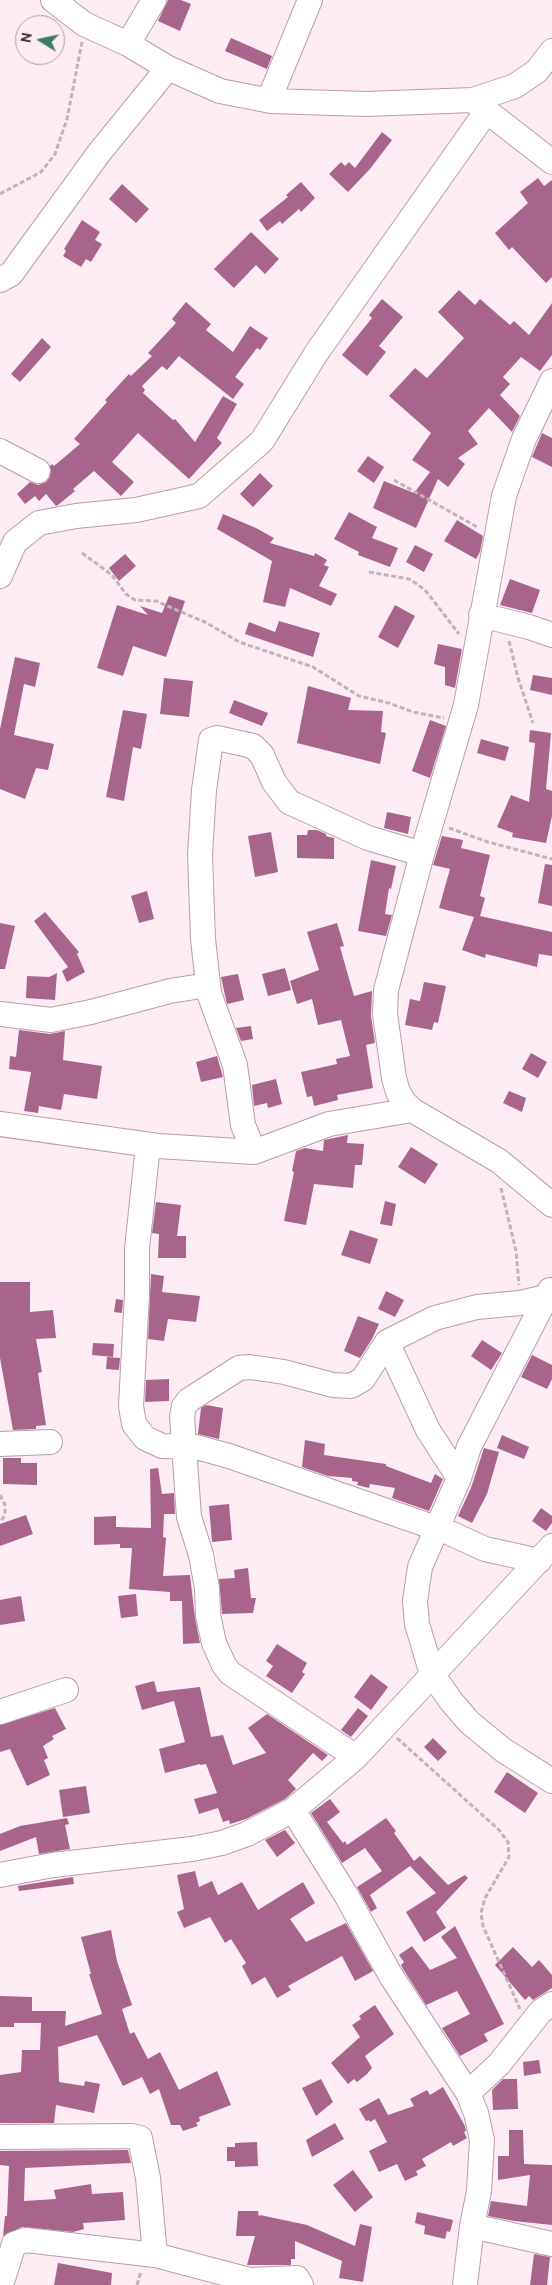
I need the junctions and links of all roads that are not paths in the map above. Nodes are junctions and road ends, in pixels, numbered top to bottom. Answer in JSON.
{"nodes":[{"id":1,"x":53,"y":0,"type":"edge"},
{"id":2,"x":154,"y":0,"type":"edge"},
{"id":3,"x":310,"y":0,"type":"edge"},
{"id":4,"x":128,"y":44,"type":"junction"},
{"id":5,"x":552,"y":51,"type":"edge"},
{"id":6,"x":168,"y":68,"type":"junction"},
{"id":7,"x":271,"y":102,"type":"junction"},
{"id":8,"x":480,"y":106,"type":"junction"},
{"id":9,"x":552,"y":162,"type":"edge"},
{"id":10,"x":4,"y":281,"type":"edge"},
{"id":11,"x":552,"y":381,"type":"edge"},
{"id":12,"x":0,"y":450,"type":"edge"},
{"id":13,"x":38,"y":471,"type":"dead end"},
{"id":14,"x":0,"y":576,"type":"edge"},
{"id":15,"x":481,"y":615,"type":"junction"},
{"id":16,"x":552,"y":635,"type":"edge"},
{"id":17,"x":422,"y":854,"type":"junction"},
{"id":18,"x":208,"y":985,"type":"junction"},
{"id":19,"x":0,"y":1014,"type":"edge"},
{"id":20,"x":412,"y":1110,"type":"junction"},
{"id":21,"x":0,"y":1124,"type":"edge"},
{"id":22,"x":148,"y":1145,"type":"junction"},
{"id":23,"x":254,"y":1152,"type":"junction"},
{"id":24,"x":552,"y":1205,"type":"edge"},
{"id":25,"x":550,"y":1295,"type":"edge"},
{"id":26,"x":387,"y":1342,"type":"junction"},
{"id":27,"x":50,"y":1442,"type":"dead end"},
{"id":28,"x":0,"y":1444,"type":"edge"},
{"id":29,"x":184,"y":1447,"type":"junction"},
{"id":30,"x":459,"y":1478,"type":"junction"},
{"id":31,"x":436,"y":1530,"type":"junction"},
{"id":32,"x":545,"y":1554,"type":"edge"},
{"id":33,"x":432,"y":1674,"type":"junction"},
{"id":34,"x":66,"y":1690,"type":"dead end"},
{"id":35,"x":0,"y":1712,"type":"edge"},
{"id":36,"x":356,"y":1757,"type":"junction"},
{"id":37,"x":552,"y":1781,"type":"edge"},
{"id":38,"x":293,"y":1810,"type":"junction"},
{"id":39,"x":0,"y":1875,"type":"edge"},
{"id":40,"x":552,"y":2004,"type":"edge"},
{"id":41,"x":468,"y":2093,"type":"junction"},
{"id":42,"x":0,"y":2137,"type":"edge"},
{"id":43,"x":472,"y":2226,"type":"junction"},
{"id":44,"x":552,"y":2244,"type":"edge"},
{"id":45,"x":155,"y":2255,"type":"junction"},
{"id":46,"x":2,"y":2285,"type":"edge"},
{"id":47,"x":301,"y":2285,"type":"edge"},
{"id":48,"x":465,"y":2285,"type":"edge"}],
"edges":[{"from":1,"to":4,"type":"street"},
{"from":2,"to":4,"type":"street"},
{"from":3,"to":7,"type":"street"},
{"from":4,"to":6,"type":"street"},
{"from":5,"to":8,"type":"street"},
{"from":6,"to":7,"type":"street"},
{"from":6,"to":10,"type":"street"},
{"from":7,"to":8,"type":"street"},
{"from":8,"to":9,"type":"street"},
{"from":8,"to":14,"type":"street"},
{"from":11,"to":15,"type":"street"},
{"from":12,"to":13,"type":"street"},
{"from":15,"to":16,"type":"street"},
{"from":15,"to":17,"type":"street"},
{"from":17,"to":18,"type":"street"},
{"from":17,"to":20,"type":"street"},
{"from":18,"to":19,"type":"street"},
{"from":18,"to":23,"type":"street"},
{"from":20,"to":23,"type":"street"},
{"from":20,"to":24,"type":"street"},
{"from":21,"to":22,"type":"street"},
{"from":22,"to":23,"type":"street"},
{"from":22,"to":29,"type":"street"},
{"from":25,"to":26,"type":"street"},
{"from":25,"to":30,"type":"street"},
{"from":26,"to":29,"type":"street"},
{"from":26,"to":30,"type":"street"},
{"from":27,"to":28,"type":"street"},
{"from":29,"to":31,"type":"street"},
{"from":29,"to":36,"type":"street"},
{"from":30,"to":31,"type":"street"},
{"from":31,"to":32,"type":"street"},
{"from":31,"to":33,"type":"street"},
{"from":32,"to":33,"type":"street"},
{"from":33,"to":36,"type":"street"},
{"from":33,"to":37,"type":"street"},
{"from":34,"to":35,"type":"street"},
{"from":36,"to":38,"type":"street"},
{"from":38,"to":39,"type":"street"},
{"from":38,"to":41,"type":"street"},
{"from":40,"to":41,"type":"street"},
{"from":41,"to":43,"type":"street"},
{"from":42,"to":45,"type":"street"},
{"from":43,"to":44,"type":"street"},
{"from":43,"to":48,"type":"street"},
{"from":45,"to":46,"type":"street"},
{"from":45,"to":47,"type":"street"}]}
